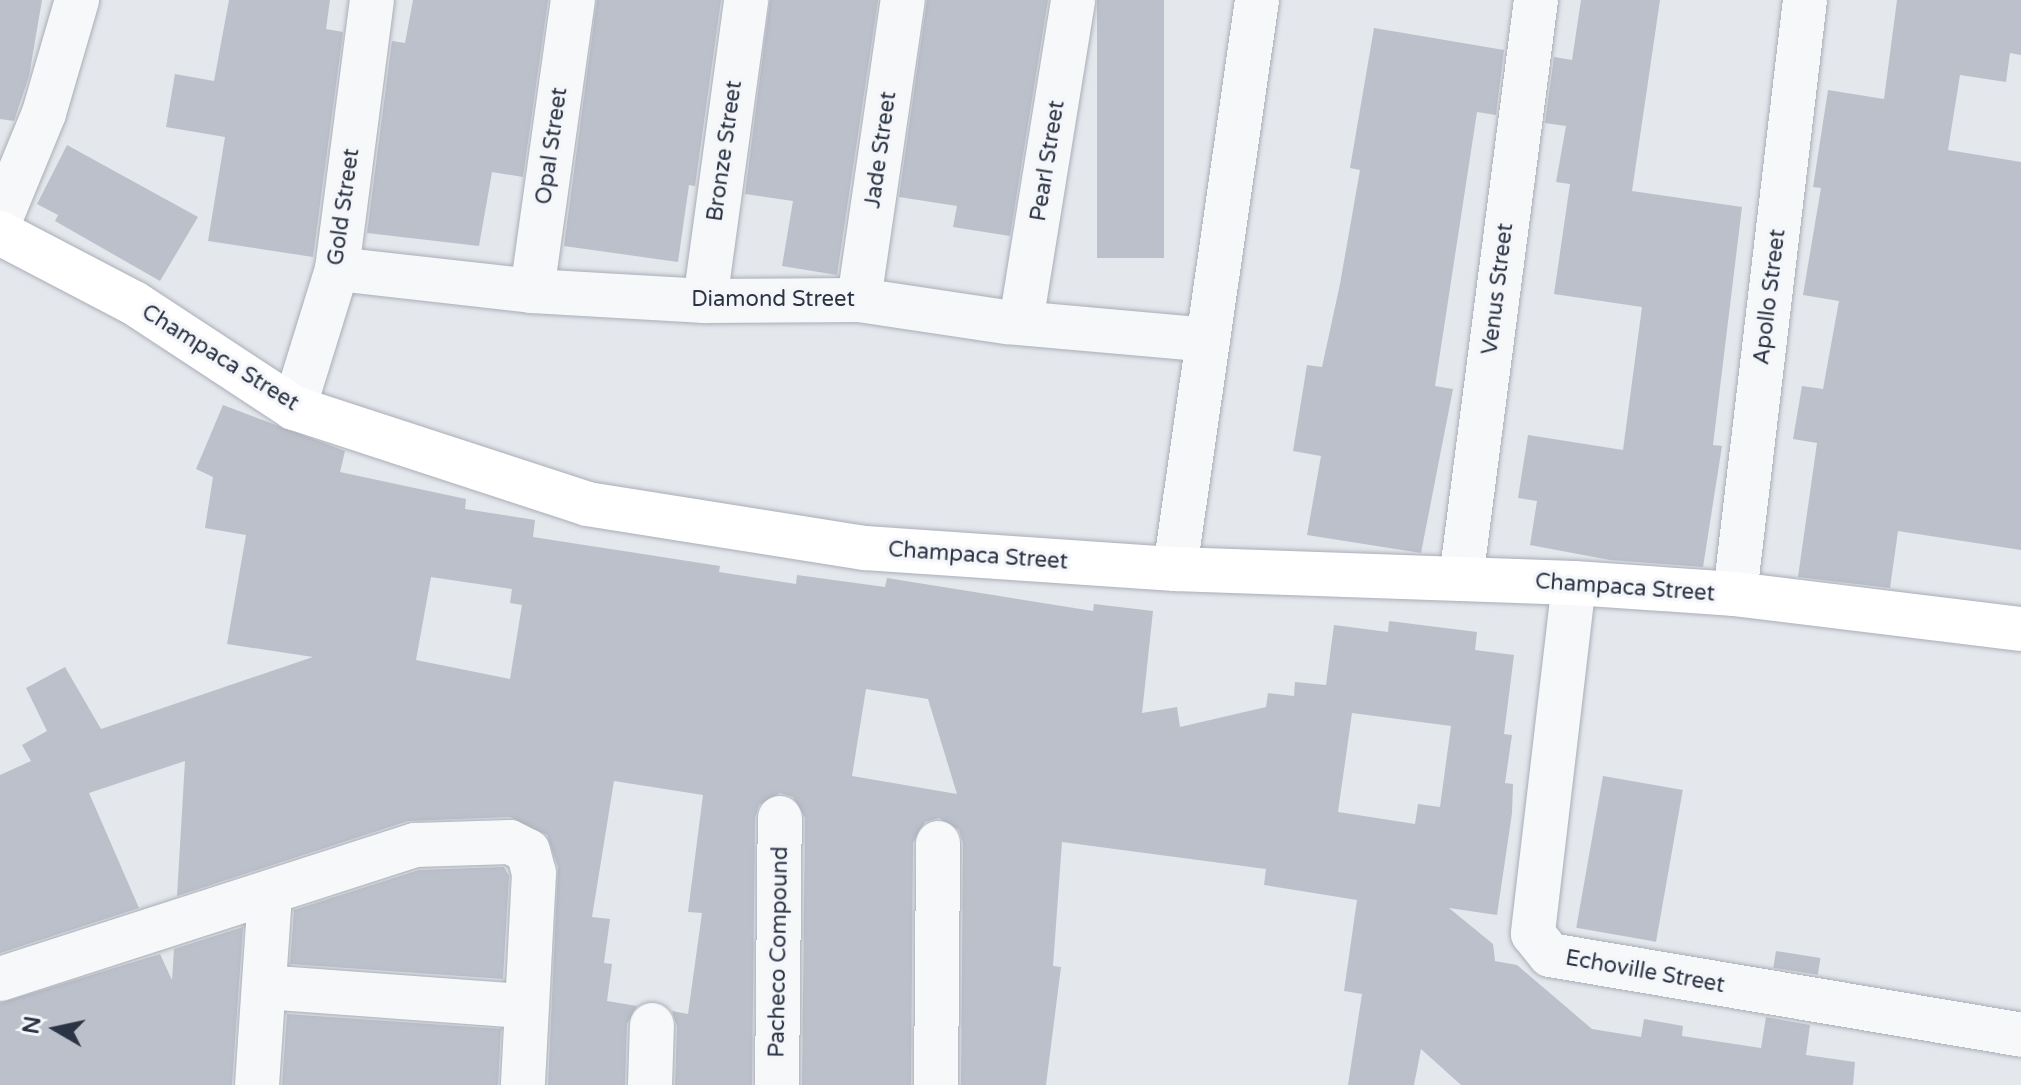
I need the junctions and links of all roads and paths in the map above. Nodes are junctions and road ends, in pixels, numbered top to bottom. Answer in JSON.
{"nodes":[{"id":1,"x":77,"y":0,"type":"edge"},
{"id":2,"x":372,"y":0,"type":"edge"},
{"id":3,"x":573,"y":0,"type":"edge"},
{"id":4,"x":746,"y":0,"type":"edge"},
{"id":5,"x":903,"y":0,"type":"edge"},
{"id":6,"x":1073,"y":0,"type":"edge"},
{"id":7,"x":1257,"y":0,"type":"edge"},
{"id":8,"x":1536,"y":0,"type":"edge"},
{"id":9,"x":1805,"y":0,"type":"edge"},
{"id":10,"x":0,"y":220,"type":"edge"},
{"id":11,"x":0,"y":233,"type":"edge"},
{"id":12,"x":337,"y":269,"type":"junction"},
{"id":13,"x":532,"y":291,"type":"junction"},
{"id":14,"x":859,"y":300,"type":"junction"},
{"id":15,"x":705,"y":301,"type":"junction"},
{"id":16,"x":1021,"y":322,"type":"junction"},
{"id":17,"x":1208,"y":340,"type":"junction"},
{"id":18,"x":294,"y":408,"type":"junction"},
{"id":19,"x":1175,"y":569,"type":"junction"},
{"id":20,"x":1461,"y":579,"type":"junction"},
{"id":21,"x":1574,"y":583,"type":"junction"},
{"id":22,"x":1735,"y":594,"type":"junction"},
{"id":23,"x":2021,"y":629,"type":"edge"},
{"id":24,"x":780,"y":818,"type":"dead end"},
{"id":25,"x":938,"y":843,"type":"dead end"},
{"id":26,"x":270,"y":893,"type":"junction"},
{"id":27,"x":0,"y":979,"type":"edge"},
{"id":28,"x":264,"y":987,"type":"junction"},
{"id":29,"x":524,"y":1006,"type":"junction"},
{"id":30,"x":652,"y":1025,"type":"dead end"},
{"id":31,"x":2021,"y":1035,"type":"edge"},
{"id":32,"x":257,"y":1085,"type":"edge"},
{"id":33,"x":523,"y":1085,"type":"edge"},
{"id":34,"x":650,"y":1085,"type":"edge"},
{"id":35,"x":777,"y":1085,"type":"edge"},
{"id":36,"x":936,"y":1085,"type":"edge"}],
"edges":[{"from":1,"to":10,"type":"street"},
{"from":2,"to":12,"type":"street","name":"Gold Street"},
{"from":3,"to":13,"type":"street","name":"Opal Street"},
{"from":4,"to":15,"type":"street","name":"Bronze Street"},
{"from":5,"to":14,"type":"street","name":"Jade Street"},
{"from":6,"to":16,"type":"street","name":"Pearl Street"},
{"from":7,"to":17,"type":"street"},
{"from":8,"to":20,"type":"street","name":"Venus Street"},
{"from":9,"to":22,"type":"street","name":"Apollo Street"},
{"from":11,"to":18,"type":"street","name":"Champaca Street"},
{"from":12,"to":13,"type":"street","name":"Diamond Street"},
{"from":12,"to":18,"type":"street","name":"Gold Street"},
{"from":13,"to":15,"type":"street","name":"Diamond Street"},
{"from":14,"to":15,"type":"street","name":"Diamond Street"},
{"from":14,"to":16,"type":"street","name":"Diamond Street"},
{"from":16,"to":17,"type":"street","name":"Diamond Street"},
{"from":17,"to":19,"type":"street"},
{"from":18,"to":19,"type":"street","name":"Champaca Street"},
{"from":19,"to":20,"type":"street","name":"Champaca Street"},
{"from":20,"to":21,"type":"street","name":"Champaca Street"},
{"from":21,"to":22,"type":"street","name":"Champaca Street"},
{"from":21,"to":31,"type":"street","name":"Echoville Street"},
{"from":22,"to":23,"type":"street","name":"Champaca Street"},
{"from":24,"to":35,"type":"street","name":"Pacheco Compound"},
{"from":25,"to":36,"type":"street"},
{"from":26,"to":27,"type":"street"},
{"from":26,"to":28,"type":"street"},
{"from":26,"to":29,"type":"street"},
{"from":28,"to":29,"type":"street"},
{"from":28,"to":32,"type":"street"},
{"from":29,"to":33,"type":"street"},
{"from":30,"to":34,"type":"street"}]}
